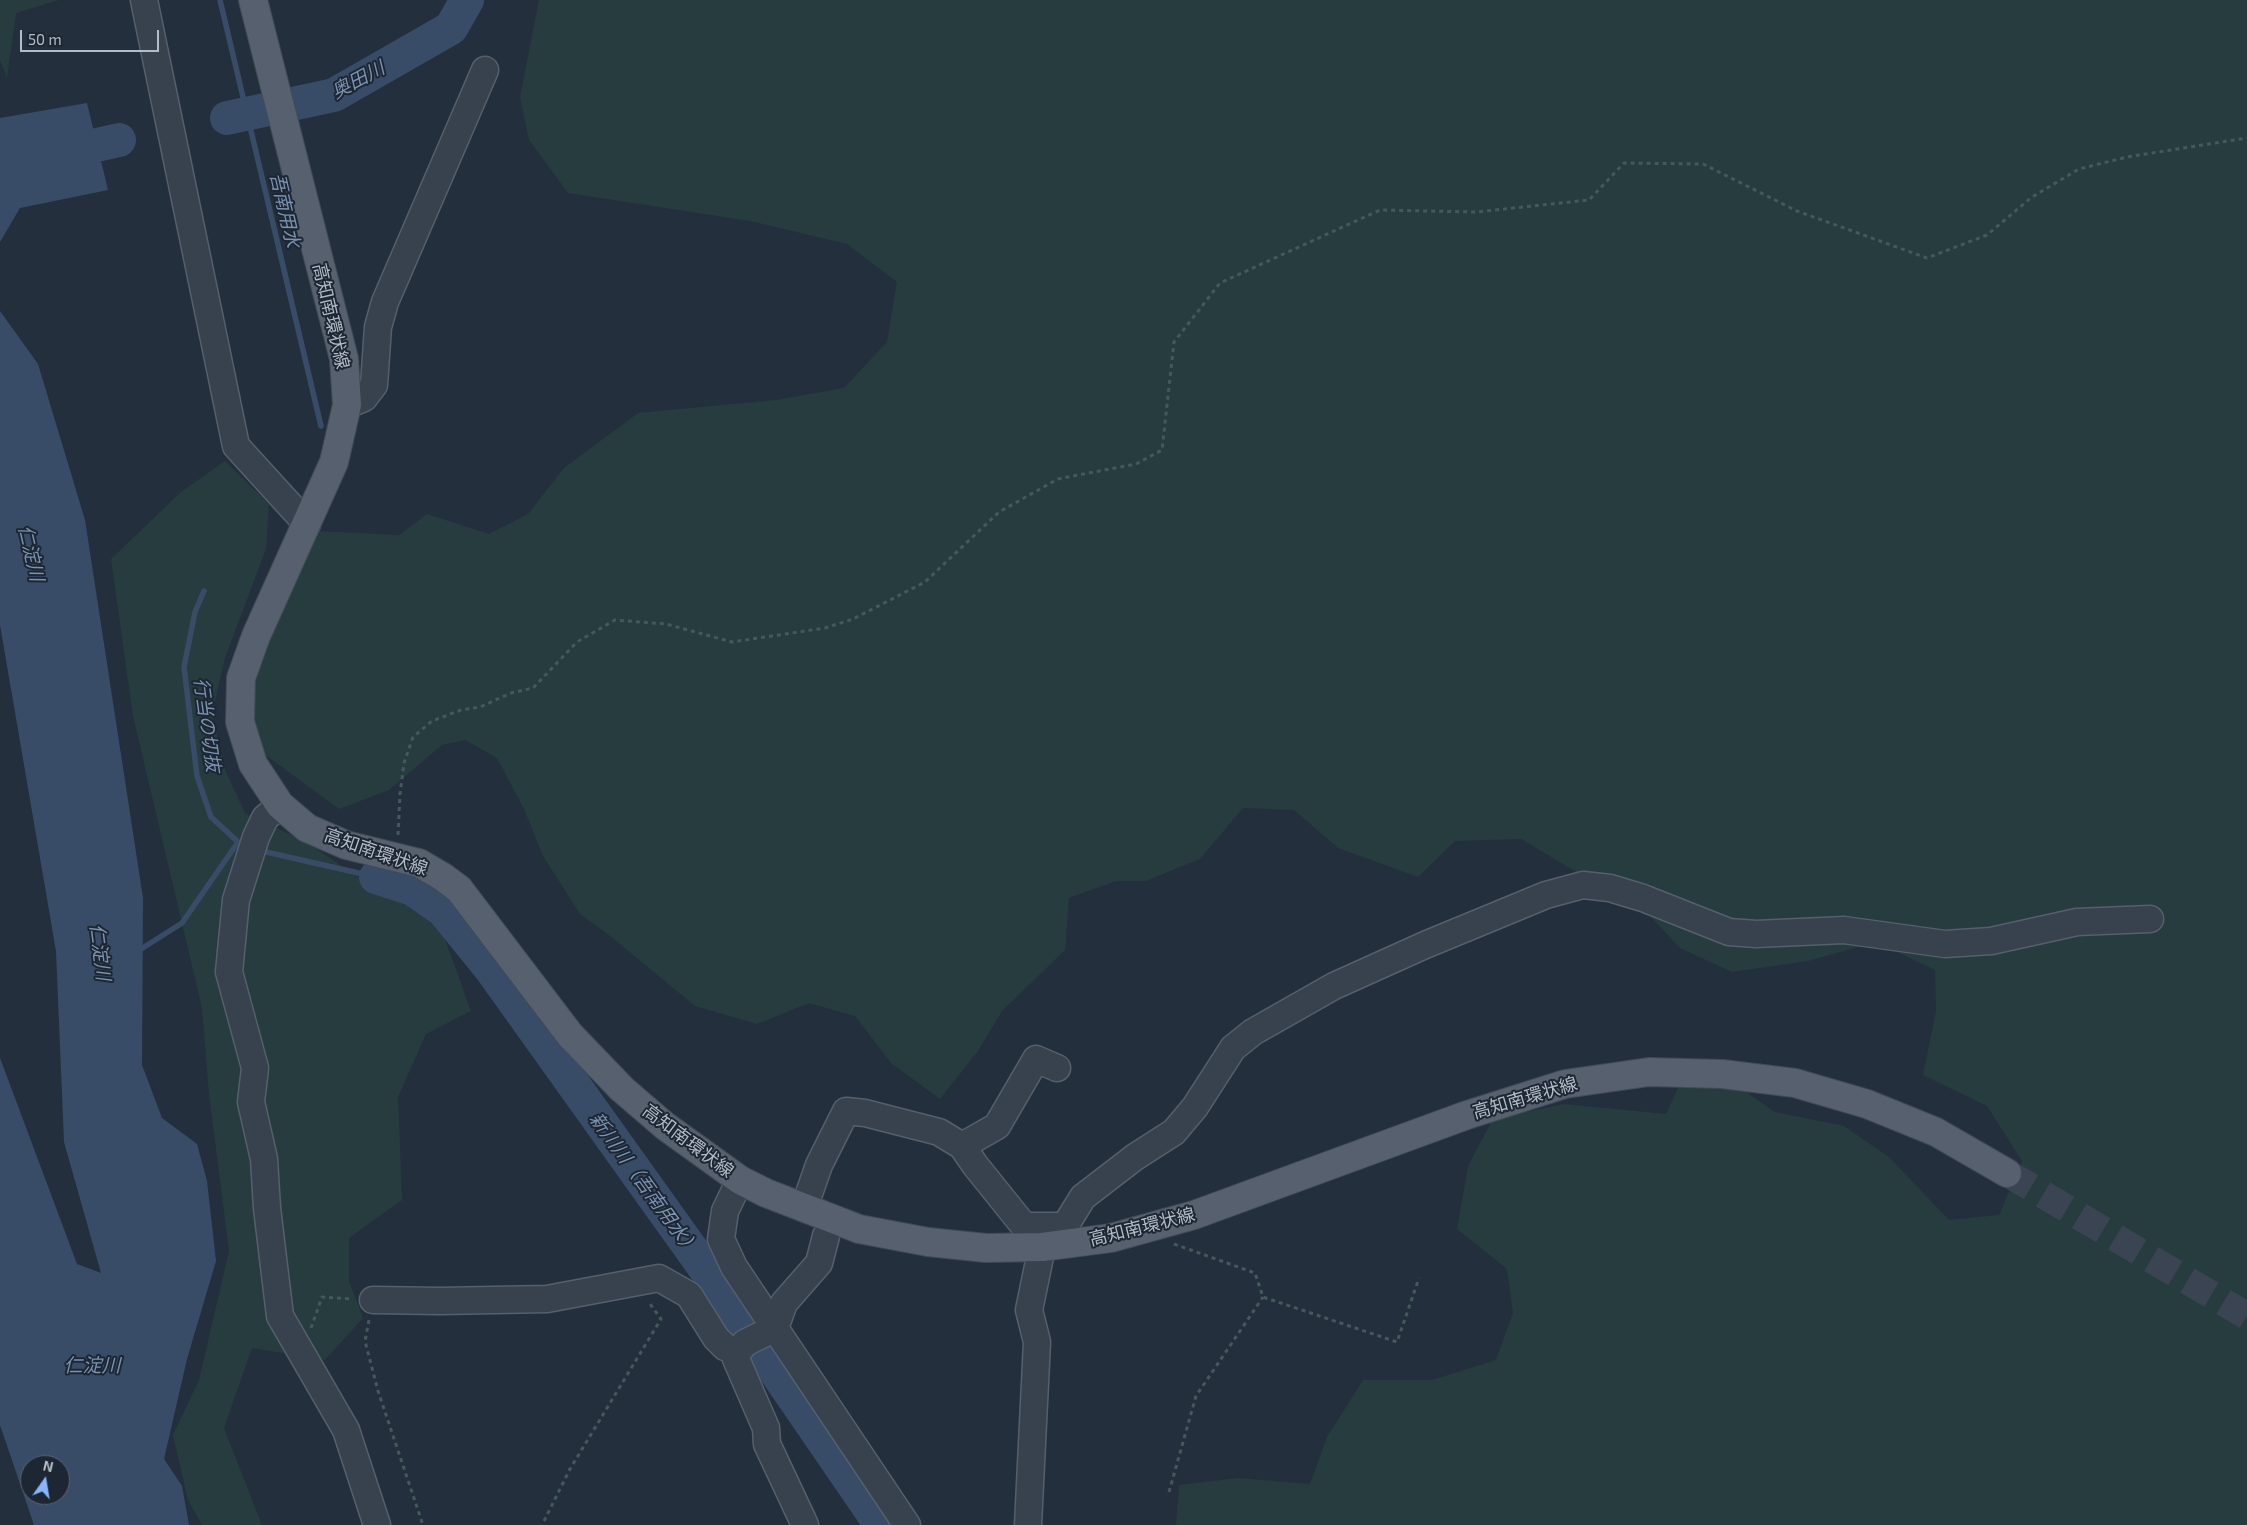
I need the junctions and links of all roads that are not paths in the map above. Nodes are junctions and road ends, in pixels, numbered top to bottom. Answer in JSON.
{"nodes":[{"id":1,"x":144,"y":0,"type":"edge"},
{"id":2,"x":253,"y":0,"type":"edge"},
{"id":3,"x":485,"y":70,"type":"dead end"},
{"id":4,"x":347,"y":405,"type":"junction"},
{"id":5,"x":307,"y":524,"type":"junction"},
{"id":6,"x":280,"y":805,"type":"junction"},
{"id":7,"x":2150,"y":920,"type":"dead end"},
{"id":8,"x":1057,"y":1068,"type":"dead end"},
{"id":9,"x":962,"y":1146,"type":"junction"},
{"id":10,"x":2007,"y":1173,"type":"tunnel mouth"},
{"id":11,"x":740,"y":1180,"type":"junction"},
{"id":12,"x":804,"y":1208,"type":"junction"},
{"id":13,"x":826,"y":1236,"type":"dead end"},
{"id":14,"x":1042,"y":1237,"type":"junction"},
{"id":15,"x":373,"y":1300,"type":"road end"},
{"id":16,"x":755,"y":1340,"type":"junction"},
{"id":17,"x":377,"y":1525,"type":"edge"},
{"id":18,"x":806,"y":1525,"type":"edge"},
{"id":19,"x":907,"y":1525,"type":"edge"},
{"id":20,"x":1028,"y":1525,"type":"edge"}],
"edges":[{"from":1,"to":5,"type":"street"},
{"from":2,"to":4,"type":"main road","name":"高知南環状線"},
{"from":3,"to":4,"type":"street"},
{"from":4,"to":5,"type":"main road","name":"高知南環状線"},
{"from":5,"to":6,"type":"main road","name":"高知南環状線"},
{"from":6,"to":11,"type":"main road","name":"高知南環状線"},
{"from":6,"to":17,"type":"street"},
{"from":7,"to":14,"type":"street"},
{"from":8,"to":9,"type":"street"},
{"from":9,"to":12,"type":"street"},
{"from":9,"to":14,"type":"street"},
{"from":10,"to":14,"type":"main road","name":"高知南環状線"},
{"from":11,"to":12,"type":"main road","name":"高知南環状線"},
{"from":11,"to":16,"type":"street"},
{"from":12,"to":14,"type":"main road","name":"高知南環状線"},
{"from":13,"to":16,"type":"street"},
{"from":14,"to":20,"type":"street"},
{"from":15,"to":16,"type":"street"},
{"from":16,"to":18,"type":"street"},
{"from":16,"to":19,"type":"street"}]}
